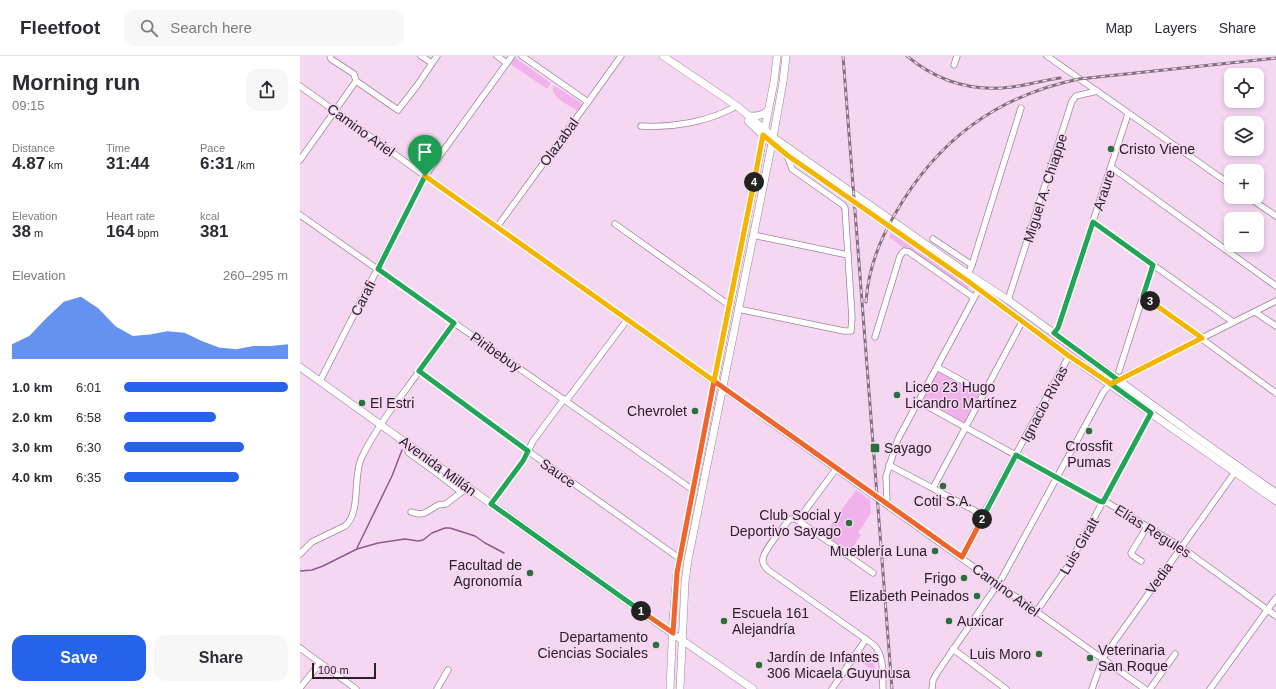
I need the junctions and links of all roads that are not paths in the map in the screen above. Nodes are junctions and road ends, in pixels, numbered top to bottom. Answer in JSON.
{"nodes":[{"id":1,"x":330,"y":56,"type":"edge"},
{"id":2,"x":421,"y":56,"type":"edge"},
{"id":3,"x":437,"y":56,"type":"edge"},
{"id":4,"x":497,"y":56,"type":"edge"},
{"id":5,"x":512,"y":56,"type":"edge"},
{"id":6,"x":522,"y":56,"type":"edge"},
{"id":7,"x":621,"y":56,"type":"edge"},
{"id":8,"x":663,"y":56,"type":"edge"},
{"id":9,"x":777,"y":56,"type":"edge"},
{"id":10,"x":786,"y":56,"type":"edge"},
{"id":11,"x":957,"y":56,"type":"edge"},
{"id":12,"x":1047,"y":56,"type":"edge"},
{"id":13,"x":432,"y":63,"type":"junction"},
{"id":14,"x":507,"y":63,"type":"junction"},
{"id":15,"x":954,"y":65,"type":"dead end"},
{"id":16,"x":356,"y":81,"type":"junction"},
{"id":17,"x":300,"y":86,"type":"edge"},
{"id":18,"x":708,"y":88,"type":"junction"},
{"id":19,"x":1097,"y":91,"type":"junction"},
{"id":20,"x":588,"y":102,"type":"junction"},
{"id":21,"x":734,"y":108,"type":"junction"},
{"id":22,"x":1021,"y":108,"type":"dead end"},
{"id":23,"x":335,"y":111,"type":"junction"},
{"id":24,"x":767,"y":111,"type":"junction"},
{"id":25,"x":1128,"y":114,"type":"junction"},
{"id":26,"x":749,"y":116,"type":"junction"},
{"id":27,"x":641,"y":126,"type":"dead end"},
{"id":28,"x":763,"y":132,"type":"junction"},
{"id":29,"x":772,"y":140,"type":"junction"},
{"id":30,"x":787,"y":155,"type":"junction"},
{"id":31,"x":300,"y":160,"type":"edge"},
{"id":32,"x":1111,"y":167,"type":"junction"},
{"id":33,"x":425,"y":176,"type":"junction"},
{"id":34,"x":1224,"y":180,"type":"edge"},
{"id":35,"x":1258,"y":204,"type":"edge"},
{"id":36,"x":300,"y":215,"type":"edge"},
{"id":37,"x":1276,"y":216,"type":"edge"},
{"id":38,"x":1093,"y":222,"type":"junction"},
{"id":39,"x":615,"y":224,"type":"dead end"},
{"id":40,"x":497,"y":227,"type":"junction"},
{"id":41,"x":753,"y":235,"type":"junction"},
{"id":42,"x":934,"y":239,"type":"dead end"},
{"id":43,"x":848,"y":255,"type":"junction"},
{"id":44,"x":972,"y":265,"type":"junction"},
{"id":45,"x":1153,"y":265,"type":"junction"},
{"id":46,"x":378,"y":269,"type":"junction"},
{"id":47,"x":967,"y":277,"type":"junction"},
{"id":48,"x":980,"y":286,"type":"junction"},
{"id":49,"x":1276,"y":286,"type":"edge"},
{"id":50,"x":1143,"y":296,"type":"junction"},
{"id":51,"x":973,"y":297,"type":"junction"},
{"id":52,"x":1008,"y":300,"type":"junction"},
{"id":53,"x":1276,"y":302,"type":"edge"},
{"id":54,"x":729,"y":305,"type":"junction"},
{"id":55,"x":738,"y":309,"type":"junction"},
{"id":56,"x":1255,"y":312,"type":"junction"},
{"id":57,"x":627,"y":320,"type":"junction"},
{"id":58,"x":1022,"y":322,"type":"junction"},
{"id":59,"x":1233,"y":322,"type":"junction"},
{"id":60,"x":454,"y":323,"type":"junction"},
{"id":61,"x":1276,"y":326,"type":"edge"},
{"id":62,"x":1054,"y":333,"type":"junction"},
{"id":63,"x":875,"y":337,"type":"dead end"},
{"id":64,"x":1202,"y":338,"type":"junction"},
{"id":65,"x":1069,"y":356,"type":"junction"},
{"id":66,"x":300,"y":367,"type":"edge"},
{"id":67,"x":937,"y":367,"type":"junction"},
{"id":68,"x":419,"y":371,"type":"junction"},
{"id":69,"x":1119,"y":371,"type":"dead end"},
{"id":70,"x":1118,"y":380,"type":"junction"},
{"id":71,"x":320,"y":381,"type":"junction"},
{"id":72,"x":714,"y":381,"type":"junction"},
{"id":73,"x":1111,"y":384,"type":"junction"},
{"id":74,"x":723,"y":387,"type":"junction"},
{"id":75,"x":984,"y":393,"type":"junction"},
{"id":76,"x":1276,"y":393,"type":"edge"},
{"id":77,"x":565,"y":400,"type":"junction"},
{"id":78,"x":918,"y":401,"type":"junction"},
{"id":79,"x":1151,"y":413,"type":"junction"},
{"id":80,"x":380,"y":424,"type":"junction"},
{"id":81,"x":966,"y":427,"type":"junction"},
{"id":82,"x":411,"y":446,"type":"junction"},
{"id":83,"x":528,"y":451,"type":"junction"},
{"id":84,"x":1016,"y":455,"type":"junction"},
{"id":85,"x":889,"y":465,"type":"junction"},
{"id":86,"x":836,"y":468,"type":"junction"},
{"id":87,"x":1234,"y":472,"type":"junction"},
{"id":88,"x":1056,"y":478,"type":"junction"},
{"id":89,"x":468,"y":487,"type":"junction"},
{"id":90,"x":933,"y":488,"type":"junction"},
{"id":91,"x":693,"y":490,"type":"junction"},
{"id":92,"x":461,"y":492,"type":"junction"},
{"id":93,"x":1276,"y":493,"type":"edge"},
{"id":94,"x":1276,"y":501,"type":"edge"},
{"id":95,"x":1103,"y":502,"type":"junction"},
{"id":96,"x":491,"y":504,"type":"junction"},
{"id":97,"x":887,"y":505,"type":"junction"},
{"id":98,"x":411,"y":512,"type":"dead end"},
{"id":99,"x":983,"y":515,"type":"junction"},
{"id":100,"x":798,"y":520,"type":"junction"},
{"id":101,"x":1147,"y":527,"type":"junction"},
{"id":102,"x":1181,"y":547,"type":"junction"},
{"id":103,"x":300,"y":554,"type":"edge"},
{"id":104,"x":962,"y":557,"type":"junction"},
{"id":105,"x":679,"y":558,"type":"junction"},
{"id":106,"x":1141,"y":561,"type":"dead end"},
{"id":107,"x":873,"y":573,"type":"dead end"},
{"id":108,"x":998,"y":585,"type":"junction"},
{"id":109,"x":1276,"y":598,"type":"edge"},
{"id":110,"x":1268,"y":610,"type":"junction"},
{"id":111,"x":1036,"y":612,"type":"junction"},
{"id":112,"x":1276,"y":616,"type":"edge"},
{"id":113,"x":673,"y":633,"type":"junction"},
{"id":114,"x":866,"y":639,"type":"junction"},
{"id":115,"x":682,"y":640,"type":"junction"},
{"id":116,"x":300,"y":648,"type":"edge"},
{"id":117,"x":953,"y":649,"type":"junction"},
{"id":118,"x":1175,"y":654,"type":"dead end"},
{"id":119,"x":1103,"y":658,"type":"junction"},
{"id":120,"x":320,"y":663,"type":"junction"},
{"id":121,"x":448,"y":670,"type":"dead end"},
{"id":122,"x":300,"y":688,"type":"edge"},
{"id":123,"x":356,"y":689,"type":"edge"},
{"id":124,"x":437,"y":689,"type":"edge"},
{"id":125,"x":670,"y":689,"type":"edge"},
{"id":126,"x":680,"y":689,"type":"edge"},
{"id":127,"x":753,"y":689,"type":"edge"},
{"id":128,"x":832,"y":689,"type":"edge"},
{"id":129,"x":883,"y":689,"type":"edge"},
{"id":130,"x":932,"y":689,"type":"edge"},
{"id":131,"x":1006,"y":689,"type":"edge"},
{"id":132,"x":1092,"y":689,"type":"edge"},
{"id":133,"x":1145,"y":689,"type":"edge"},
{"id":134,"x":1150,"y":689,"type":"edge"},
{"id":135,"x":1210,"y":689,"type":"edge"}],
"edges":[{"from":1,"to":16,"type":"street"},
{"from":2,"to":13,"type":"street"},
{"from":3,"to":13,"type":"street"},
{"from":4,"to":14,"type":"street"},
{"from":5,"to":14,"type":"street","name":"Carafi"},
{"from":6,"to":20,"type":"street"},
{"from":7,"to":20,"type":"street","name":"Olazabal"},
{"from":8,"to":18,"type":"main road"},
{"from":9,"to":24,"type":"main road"},
{"from":10,"to":29,"type":"main road"},
{"from":11,"to":15,"type":"street"},
{"from":12,"to":19,"type":"street"},
{"from":13,"to":16,"type":"street"},
{"from":14,"to":33,"type":"street","name":"Carafi"},
{"from":16,"to":23,"type":"street"},
{"from":17,"to":23,"type":"street","name":"Camino Ariel"},
{"from":18,"to":21,"type":"main road"},
{"from":18,"to":26,"type":"main road"},
{"from":19,"to":25,"type":"street"},
{"from":19,"to":52,"type":"street","name":"Miguel A. Chiappe"},
{"from":20,"to":40,"type":"street","name":"Olazabal"},
{"from":21,"to":27,"type":"street"},
{"from":21,"to":28,"type":"main road"},
{"from":22,"to":44,"type":"street"},
{"from":23,"to":31,"type":"street"},
{"from":23,"to":33,"type":"street","name":"Camino Ariel"},
{"from":24,"to":26,"type":"main road"},
{"from":24,"to":28,"type":"main road"},
{"from":25,"to":32,"type":"street","name":"Araure"},
{"from":25,"to":34,"type":"street"},
{"from":26,"to":28,"type":"main road"},
{"from":28,"to":29,"type":"main road"},
{"from":28,"to":54,"type":"main road"},
{"from":29,"to":30,"type":"main road"},
{"from":29,"to":41,"type":"main road"},
{"from":29,"to":47,"type":"main road"},
{"from":30,"to":43,"type":"street"},
{"from":30,"to":47,"type":"main road"},
{"from":32,"to":38,"type":"street","name":"Araure"},
{"from":32,"to":49,"type":"street"},
{"from":33,"to":40,"type":"street","name":"Camino Ariel"},
{"from":33,"to":46,"type":"street","name":"Carafi"},
{"from":35,"to":37,"type":"street"},
{"from":36,"to":46,"type":"street","name":"Piribebuy"},
{"from":38,"to":45,"type":"street"},
{"from":38,"to":62,"type":"street","name":"Araure"},
{"from":39,"to":54,"type":"street"},
{"from":40,"to":57,"type":"street","name":"Camino Ariel"},
{"from":41,"to":43,"type":"street"},
{"from":41,"to":55,"type":"main road"},
{"from":42,"to":44,"type":"street"},
{"from":43,"to":55,"type":"street"},
{"from":44,"to":47,"type":"street"},
{"from":45,"to":50,"type":"street"},
{"from":45,"to":59,"type":"street"},
{"from":46,"to":60,"type":"street","name":"Piribebuy"},
{"from":46,"to":71,"type":"street","name":"Carafi"},
{"from":47,"to":48,"type":"main road"},
{"from":48,"to":51,"type":"street"},
{"from":48,"to":52,"type":"main road"},
{"from":48,"to":58,"type":"main road"},
{"from":50,"to":64,"type":"street"},
{"from":50,"to":69,"type":"street"},
{"from":51,"to":63,"type":"street"},
{"from":51,"to":67,"type":"street"},
{"from":52,"to":62,"type":"main road"},
{"from":53,"to":56,"type":"street"},
{"from":54,"to":72,"type":"main road"},
{"from":55,"to":74,"type":"main road"},
{"from":56,"to":59,"type":"street"},
{"from":56,"to":61,"type":"street"},
{"from":57,"to":72,"type":"street","name":"Camino Ariel"},
{"from":57,"to":77,"type":"street"},
{"from":58,"to":65,"type":"main road"},
{"from":58,"to":75,"type":"street"},
{"from":59,"to":64,"type":"street"},
{"from":60,"to":68,"type":"street"},
{"from":60,"to":77,"type":"street","name":"Piribebuy"},
{"from":62,"to":70,"type":"main road"},
{"from":64,"to":70,"type":"street"},
{"from":64,"to":76,"type":"street"},
{"from":65,"to":73,"type":"main road"},
{"from":65,"to":84,"type":"street","name":"Ignacio Rivas"},
{"from":66,"to":71,"type":"main road","name":"Avenida Millán"},
{"from":67,"to":75,"type":"street"},
{"from":67,"to":78,"type":"street"},
{"from":68,"to":80,"type":"street"},
{"from":68,"to":83,"type":"street","name":"Sauce"},
{"from":70,"to":73,"type":"street"},
{"from":70,"to":93,"type":"main road"},
{"from":71,"to":80,"type":"main road","name":"Avenida Millán"},
{"from":72,"to":74,"type":"street","name":"Camino Ariel"},
{"from":72,"to":91,"type":"main road"},
{"from":73,"to":79,"type":"main road"},
{"from":73,"to":88,"type":"street"},
{"from":74,"to":86,"type":"street","name":"Camino Ariel"},
{"from":74,"to":115,"type":"main road"},
{"from":75,"to":81,"type":"street"},
{"from":77,"to":83,"type":"street"},
{"from":77,"to":91,"type":"street","name":"Piribebuy"},
{"from":78,"to":81,"type":"street","name":"Elías Regules"},
{"from":78,"to":85,"type":"street"},
{"from":79,"to":87,"type":"main road"},
{"from":79,"to":95,"type":"street","name":"Luis Giralt"},
{"from":80,"to":82,"type":"main road","name":"Avenida Millán"},
{"from":80,"to":103,"type":"street"},
{"from":81,"to":84,"type":"street","name":"Elías Regules"},
{"from":81,"to":90,"type":"street"},
{"from":82,"to":89,"type":"main road","name":"Avenida Millán"},
{"from":82,"to":92,"type":"street"},
{"from":83,"to":96,"type":"street"},
{"from":83,"to":105,"type":"street","name":"Sauce"},
{"from":84,"to":88,"type":"street","name":"Elías Regules"},
{"from":84,"to":99,"type":"street","name":"Ignacio Rivas"},
{"from":85,"to":90,"type":"street"},
{"from":85,"to":97,"type":"street"},
{"from":86,"to":97,"type":"street","name":"Camino Ariel"},
{"from":86,"to":100,"type":"street"},
{"from":87,"to":94,"type":"main road"},
{"from":87,"to":102,"type":"street","name":"Vedia"},
{"from":88,"to":95,"type":"street","name":"Elías Regules"},
{"from":88,"to":108,"type":"street"},
{"from":89,"to":92,"type":"street"},
{"from":89,"to":96,"type":"main road","name":"Avenida Millán"},
{"from":90,"to":99,"type":"street"},
{"from":91,"to":105,"type":"main road"},
{"from":92,"to":98,"type":"street"},
{"from":95,"to":101,"type":"street","name":"Elías Regules"},
{"from":95,"to":111,"type":"street","name":"Luis Giralt"},
{"from":96,"to":113,"type":"main road","name":"Avenida Millán"},
{"from":97,"to":104,"type":"street","name":"Camino Ariel"},
{"from":99,"to":104,"type":"street","name":"Ignacio Rivas"},
{"from":100,"to":107,"type":"street"},
{"from":100,"to":114,"type":"street"},
{"from":101,"to":102,"type":"street","name":"Elías Regules"},
{"from":101,"to":106,"type":"street"},
{"from":102,"to":110,"type":"street","name":"Elías Regules"},
{"from":102,"to":119,"type":"street","name":"Vedia"},
{"from":104,"to":108,"type":"street","name":"Camino Ariel"},
{"from":105,"to":113,"type":"main road"},
{"from":108,"to":111,"type":"street","name":"Camino Ariel"},
{"from":108,"to":117,"type":"street"},
{"from":109,"to":110,"type":"street"},
{"from":110,"to":112,"type":"street","name":"Elías Regules"},
{"from":110,"to":135,"type":"street"},
{"from":111,"to":119,"type":"street","name":"Camino Ariel"},
{"from":113,"to":115,"type":"main road","name":"Avenida Millán"},
{"from":113,"to":125,"type":"main road"},
{"from":114,"to":128,"type":"street"},
{"from":114,"to":129,"type":"street"},
{"from":115,"to":126,"type":"main road"},
{"from":115,"to":127,"type":"main road","name":"Avenida Millán"},
{"from":116,"to":120,"type":"street"},
{"from":117,"to":130,"type":"street"},
{"from":117,"to":131,"type":"street"},
{"from":118,"to":134,"type":"street"},
{"from":119,"to":132,"type":"street","name":"Vedia"},
{"from":119,"to":133,"type":"street","name":"Camino Ariel"},
{"from":120,"to":122,"type":"street"},
{"from":120,"to":123,"type":"street"},
{"from":121,"to":124,"type":"street"}]}
